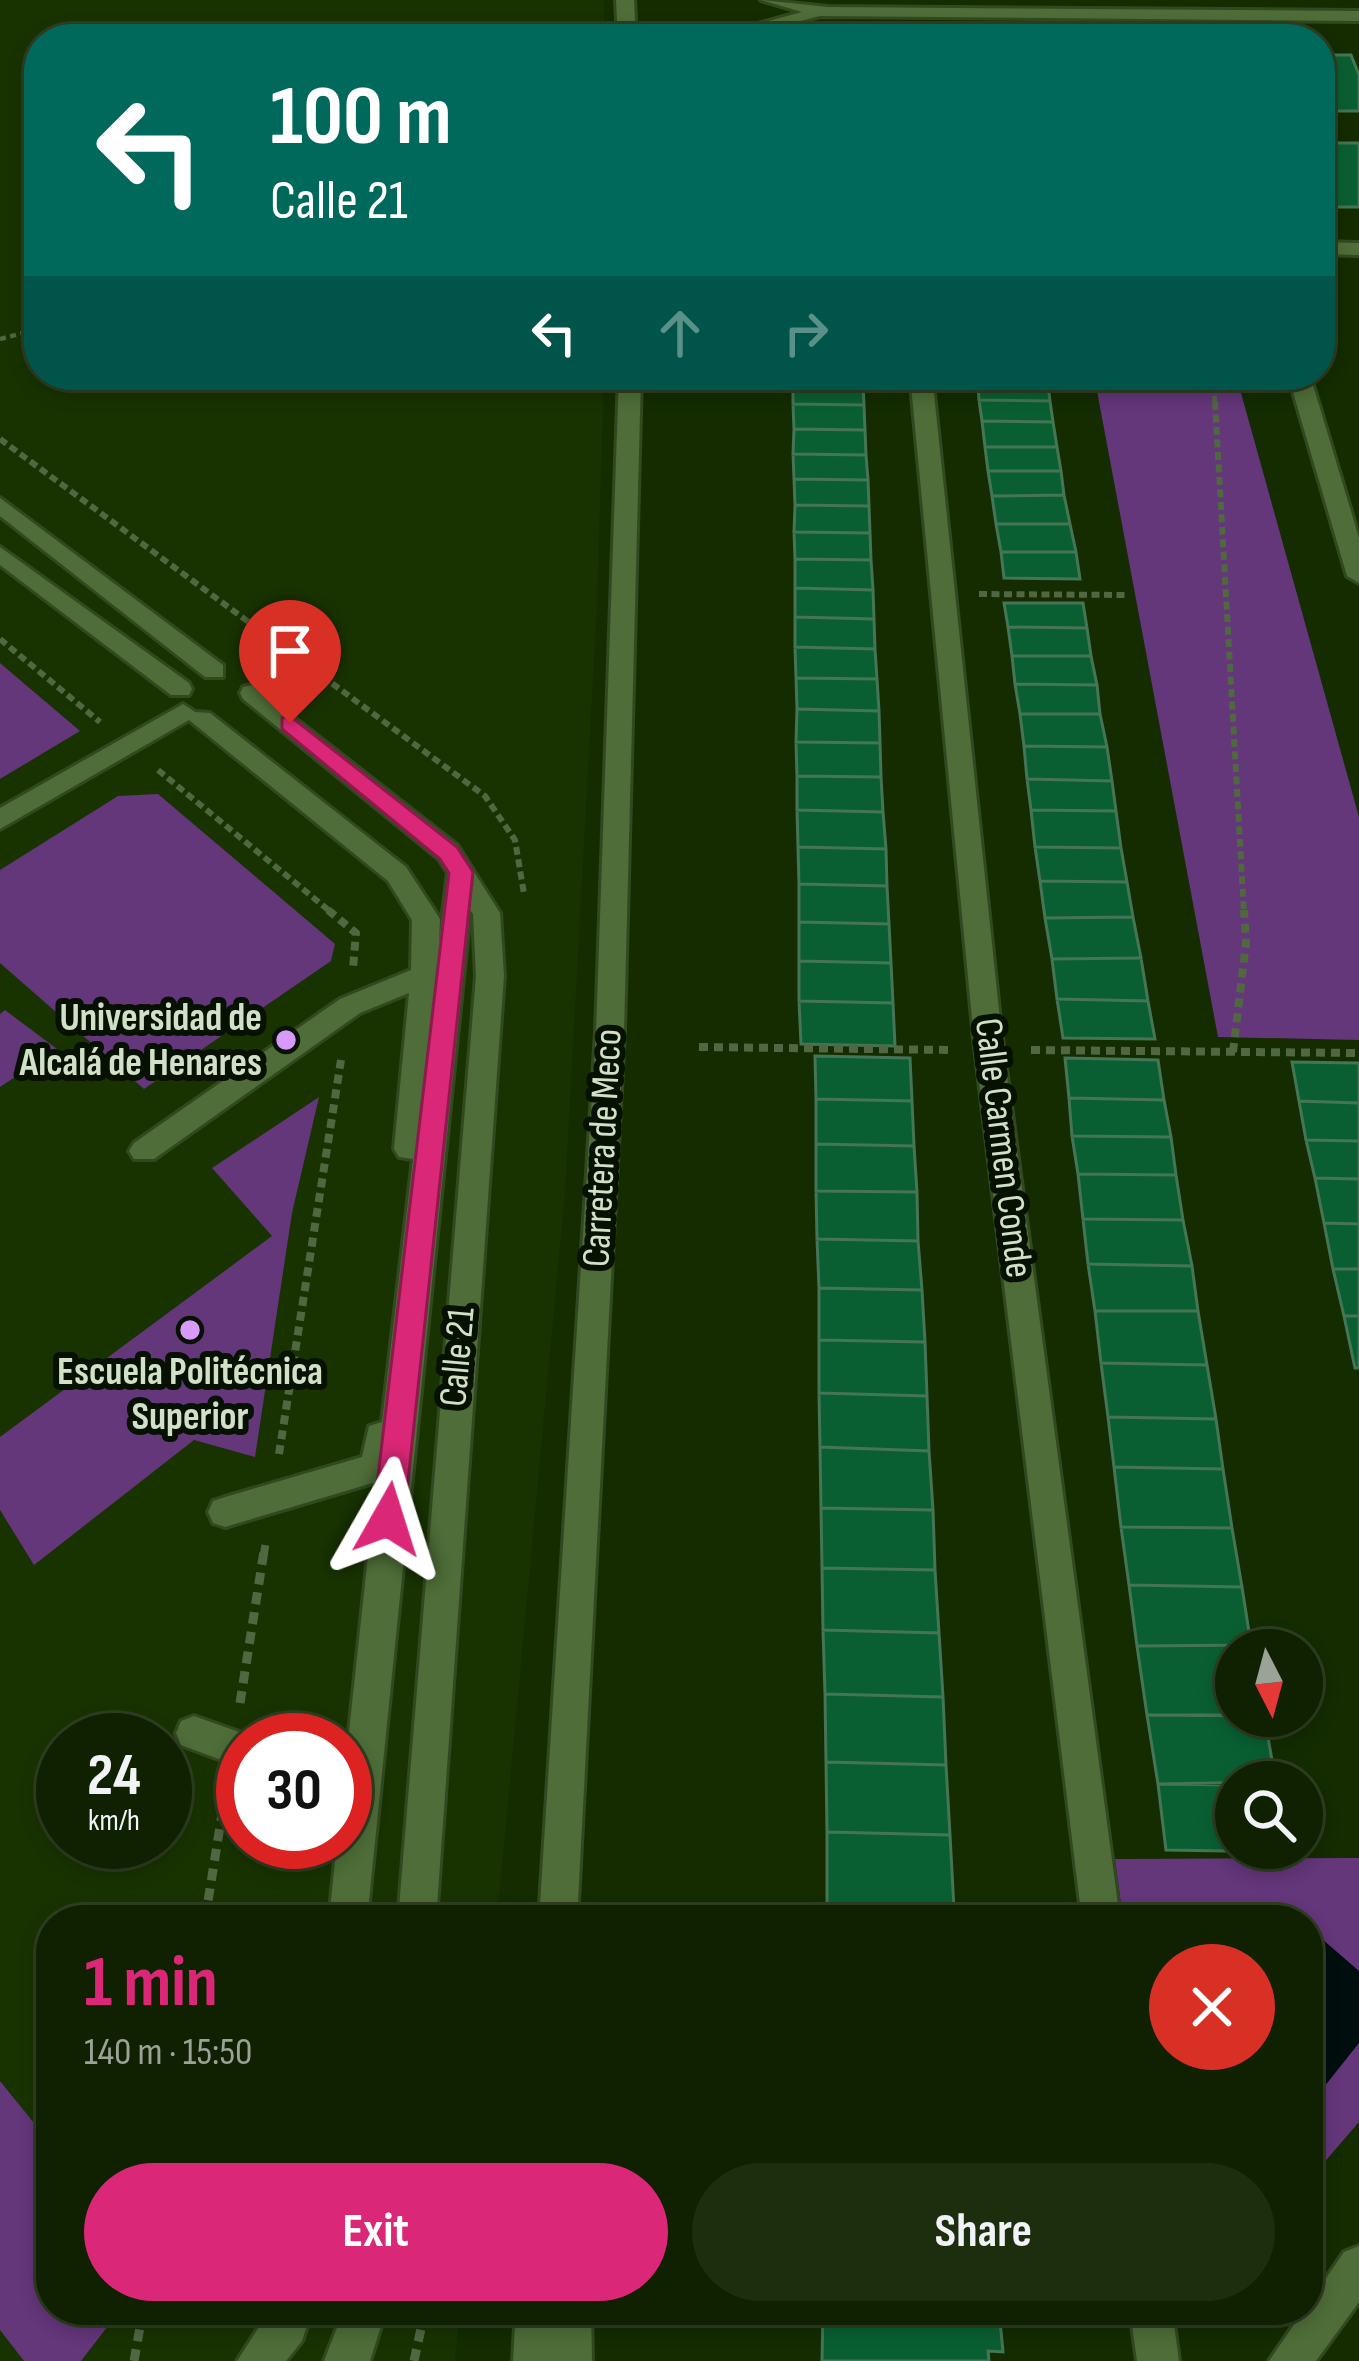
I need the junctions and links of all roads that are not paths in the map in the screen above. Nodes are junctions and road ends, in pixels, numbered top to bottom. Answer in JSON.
{"nodes":[{"id":1,"x":770,"y":0,"type":"edge"},
{"id":2,"x":1189,"y":8,"type":"edge"},
{"id":3,"x":828,"y":11,"type":"junction"},
{"id":4,"x":1359,"y":16,"type":"edge"},
{"id":5,"x":784,"y":24,"type":"edge"},
{"id":6,"x":630,"y":390,"type":"edge"},
{"id":7,"x":923,"y":390,"type":"edge"},
{"id":8,"x":1303,"y":390,"type":"edge"},
{"id":9,"x":0,"y":506,"type":"edge"},
{"id":10,"x":0,"y":554,"type":"edge"},
{"id":11,"x":1359,"y":576,"type":"edge"},
{"id":12,"x":214,"y":671,"type":"junction"},
{"id":13,"x":252,"y":693,"type":"junction"},
{"id":14,"x":188,"y":707,"type":"junction"},
{"id":15,"x":0,"y":820,"type":"edge"},
{"id":16,"x":461,"y":872,"type":"junction"},
{"id":17,"x":425,"y":976,"type":"junction"},
{"id":18,"x":144,"y":1151,"type":"dead end"},
{"id":19,"x":225,"y":1512,"type":"dead end"},
{"id":20,"x":194,"y":1733,"type":"dead end"},
{"id":21,"x":216,"y":1741,"type":"edge"},
{"id":22,"x":340,"y":1869,"type":"edge"},
{"id":23,"x":344,"y":1905,"type":"edge"},
{"id":24,"x":347,"y":1905,"type":"edge"},
{"id":25,"x":418,"y":1905,"type":"edge"},
{"id":26,"x":562,"y":1905,"type":"edge"},
{"id":27,"x":1099,"y":1905,"type":"edge"},
{"id":28,"x":1359,"y":2267,"type":"edge"},
{"id":29,"x":1323,"y":2317,"type":"edge"},
{"id":30,"x":287,"y":2325,"type":"edge"},
{"id":31,"x":362,"y":2325,"type":"edge"},
{"id":32,"x":535,"y":2325,"type":"edge"},
{"id":33,"x":570,"y":2325,"type":"edge"},
{"id":34,"x":1153,"y":2325,"type":"edge"},
{"id":35,"x":1317,"y":2325,"type":"edge"},
{"id":36,"x":258,"y":2361,"type":"edge"},
{"id":37,"x":345,"y":2361,"type":"edge"},
{"id":38,"x":534,"y":2361,"type":"edge"},
{"id":39,"x":571,"y":2361,"type":"edge"},
{"id":40,"x":1158,"y":2361,"type":"edge"},
{"id":41,"x":1291,"y":2361,"type":"edge"}],
"edges":[{"from":1,"to":3,"type":"street"},
{"from":2,"to":3,"type":"street"},
{"from":2,"to":4,"type":"street"},
{"from":3,"to":5,"type":"street"},
{"from":6,"to":26,"type":"street","name":"Carretera de Meco"},
{"from":7,"to":27,"type":"street","name":"Calle Carmen Conde"},
{"from":8,"to":11,"type":"street"},
{"from":9,"to":12,"type":"street"},
{"from":10,"to":14,"type":"street","name":"Calle 21"},
{"from":12,"to":13,"type":"street","name":"Calle 21"},
{"from":12,"to":14,"type":"street"},
{"from":13,"to":14,"type":"street"},
{"from":13,"to":16,"type":"street","name":"Calle 21"},
{"from":14,"to":15,"type":"street"},
{"from":14,"to":17,"type":"street","name":"Calle 21"},
{"from":16,"to":24,"type":"street","name":"Calle 21"},
{"from":16,"to":25,"type":"street","name":"Calle 21"},
{"from":17,"to":18,"type":"street"},
{"from":17,"to":19,"type":"street","name":"Calle 21"},
{"from":20,"to":21,"type":"street"},
{"from":22,"to":23,"type":"street"},
{"from":28,"to":29,"type":"street"},
{"from":30,"to":36,"type":"street"},
{"from":31,"to":37,"type":"street"},
{"from":32,"to":38,"type":"street"},
{"from":33,"to":39,"type":"street"},
{"from":34,"to":40,"type":"street"},
{"from":35,"to":41,"type":"street"}]}
